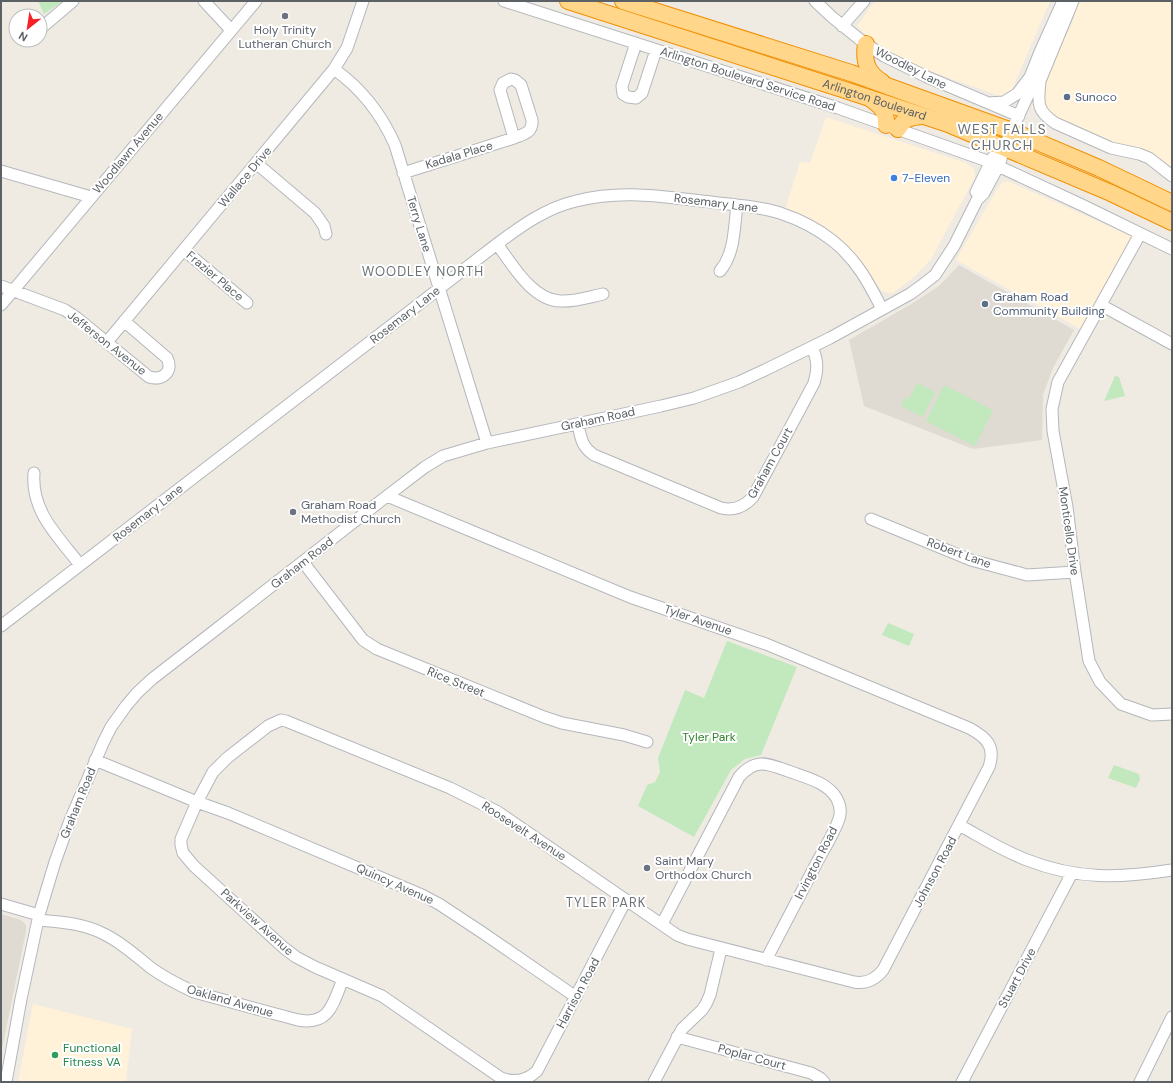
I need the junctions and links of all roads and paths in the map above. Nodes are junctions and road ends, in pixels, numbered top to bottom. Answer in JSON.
{"nodes":[{"id":1,"x":73,"y":1,"type":"edge"},
{"id":2,"x":204,"y":1,"type":"edge"},
{"id":3,"x":256,"y":1,"type":"edge"},
{"id":4,"x":363,"y":1,"type":"edge"},
{"id":5,"x":504,"y":1,"type":"edge"},
{"id":6,"x":568,"y":1,"type":"edge"},
{"id":7,"x":623,"y":1,"type":"edge"},
{"id":8,"x":815,"y":1,"type":"edge"},
{"id":9,"x":864,"y":1,"type":"edge"},
{"id":10,"x":1063,"y":1,"type":"edge"},
{"id":11,"x":1073,"y":1,"type":"edge"},
{"id":12,"x":48,"y":22,"type":"edge"},
{"id":13,"x":842,"y":26,"type":"junction"},
{"id":14,"x":231,"y":30,"type":"junction"},
{"id":15,"x":636,"y":43,"type":"junction"},
{"id":16,"x":866,"y":44,"type":"junction"},
{"id":17,"x":656,"y":50,"type":"junction"},
{"id":18,"x":334,"y":69,"type":"junction"},
{"id":19,"x":1035,"y":79,"type":"junction"},
{"id":20,"x":890,"y":87,"type":"junction"},
{"id":21,"x":867,"y":97,"type":"junction"},
{"id":22,"x":989,"y":103,"type":"junction"},
{"id":23,"x":922,"y":116,"type":"junction"},
{"id":24,"x":1019,"y":116,"type":"junction"},
{"id":25,"x":892,"y":127,"type":"junction"},
{"id":26,"x":1012,"y":131,"type":"junction"},
{"id":27,"x":514,"y":138,"type":"junction"},
{"id":28,"x":1004,"y":148,"type":"junction"},
{"id":29,"x":256,"y":163,"type":"junction"},
{"id":30,"x":994,"y":164,"type":"junction"},
{"id":31,"x":1,"y":171,"type":"edge"},
{"id":32,"x":403,"y":172,"type":"junction"},
{"id":33,"x":1172,"y":176,"type":"edge"},
{"id":34,"x":91,"y":198,"type":"junction"},
{"id":35,"x":1172,"y":203,"type":"edge"},
{"id":36,"x":737,"y":206,"type":"junction"},
{"id":37,"x":1172,"y":222,"type":"edge"},
{"id":38,"x":326,"y":234,"type":"dead end"},
{"id":39,"x":1140,"y":234,"type":"junction"},
{"id":40,"x":497,"y":244,"type":"junction"},
{"id":41,"x":1172,"y":249,"type":"edge"},
{"id":42,"x":184,"y":250,"type":"junction"},
{"id":43,"x":720,"y":272,"type":"dead end"},
{"id":44,"x":1,"y":286,"type":"edge"},
{"id":45,"x":440,"y":288,"type":"junction"},
{"id":46,"x":13,"y":291,"type":"junction"},
{"id":47,"x":602,"y":294,"type":"dead end"},
{"id":48,"x":247,"y":303,"type":"dead end"},
{"id":49,"x":1,"y":305,"type":"edge"},
{"id":50,"x":1101,"y":305,"type":"junction"},
{"id":51,"x":882,"y":309,"type":"junction"},
{"id":52,"x":124,"y":321,"type":"junction"},
{"id":53,"x":107,"y":342,"type":"junction"},
{"id":54,"x":1172,"y":344,"type":"edge"},
{"id":55,"x":812,"y":347,"type":"junction"},
{"id":56,"x":578,"y":424,"type":"junction"},
{"id":57,"x":487,"y":442,"type":"junction"},
{"id":58,"x":34,"y":473,"type":"dead end"},
{"id":59,"x":387,"y":496,"type":"junction"},
{"id":60,"x":871,"y":519,"type":"dead end"},
{"id":61,"x":303,"y":562,"type":"junction"},
{"id":62,"x":80,"y":565,"type":"junction"},
{"id":63,"x":1075,"y":572,"type":"junction"},
{"id":64,"x":1,"y":626,"type":"edge"},
{"id":65,"x":1172,"y":714,"type":"edge"},
{"id":66,"x":647,"y":742,"type":"dead end"},
{"id":67,"x":95,"y":760,"type":"junction"},
{"id":68,"x":991,"y":761,"type":"joint"},
{"id":69,"x":197,"y":802,"type":"junction"},
{"id":70,"x":959,"y":825,"type":"junction"},
{"id":71,"x":1172,"y":870,"type":"edge"},
{"id":72,"x":1072,"y":873,"type":"junction"},
{"id":73,"x":626,"y":900,"type":"junction"},
{"id":74,"x":1,"y":904,"type":"edge"},
{"id":75,"x":39,"y":918,"type":"junction"},
{"id":76,"x":662,"y":924,"type":"junction"},
{"id":77,"x":721,"y":948,"type":"junction"},
{"id":78,"x":766,"y":960,"type":"junction"},
{"id":79,"x":343,"y":979,"type":"junction"},
{"id":80,"x":873,"y":979,"type":"joint"},
{"id":81,"x":576,"y":997,"type":"junction"},
{"id":82,"x":1172,"y":1017,"type":"edge"},
{"id":83,"x":677,"y":1037,"type":"junction"},
{"id":84,"x":523,"y":1080,"type":"joint"},
{"id":85,"x":6,"y":1082,"type":"edge"},
{"id":86,"x":654,"y":1082,"type":"edge"},
{"id":87,"x":824,"y":1082,"type":"edge"},
{"id":88,"x":962,"y":1082,"type":"edge"},
{"id":89,"x":1140,"y":1082,"type":"edge"}],
"edges":[{"from":1,"to":12,"type":"street"},
{"from":2,"to":14,"type":"street"},
{"from":3,"to":14,"type":"street","name":"Woodlawn Avenue"},
{"from":4,"to":18,"type":"street","name":"Wallace Drive"},
{"from":5,"to":15,"type":"street","name":"Arlington Boulevard Service Road"},
{"from":6,"to":21,"type":"highway","name":"Arlington Boulevard"},
{"from":7,"to":20,"type":"highway","name":"Arlington Boulevard"},
{"from":8,"to":13,"type":"street","name":"Woodley Lane"},
{"from":9,"to":13,"type":"street"},
{"from":10,"to":19,"type":"street"},
{"from":11,"to":19,"type":"street","name":"Graham Road"},
{"from":13,"to":16,"type":"street","name":"Woodley Lane"},
{"from":14,"to":34,"type":"street","name":"Woodlawn Avenue"},
{"from":15,"to":17,"type":"street","name":"Arlington Boulevard Service Road"},
{"from":15,"to":17,"type":"street"},
{"from":16,"to":20,"type":"highway"},
{"from":16,"to":22,"type":"street","name":"Woodley Lane"},
{"from":17,"to":25,"type":"street","name":"Arlington Boulevard Service Road"},
{"from":18,"to":29,"type":"street","name":"Wallace Drive"},
{"from":18,"to":32,"type":"street","name":"Terry Lane"},
{"from":19,"to":22,"type":"street"},
{"from":19,"to":24,"type":"street","name":"Graham Road"},
{"from":19,"to":33,"type":"street"},
{"from":20,"to":26,"type":"highway","name":"Arlington Boulevard"},
{"from":21,"to":23,"type":"highway","name":"Arlington Boulevard"},
{"from":21,"to":25,"type":"highway"},
{"from":22,"to":24,"type":"street","name":"Woodley Lane"},
{"from":23,"to":25,"type":"highway"},
{"from":23,"to":28,"type":"highway","name":"Arlington Boulevard"},
{"from":24,"to":26,"type":"street","name":"Graham Road"},
{"from":25,"to":30,"type":"street","name":"Arlington Boulevard Service Road"},
{"from":26,"to":28,"type":"street","name":"Graham Road"},
{"from":26,"to":35,"type":"highway","name":"Arlington Boulevard"},
{"from":27,"to":27,"type":"street","name":"Kadala Place"},
{"from":27,"to":32,"type":"street","name":"Kadala Place"},
{"from":28,"to":30,"type":"street","name":"Graham Road"},
{"from":28,"to":37,"type":"highway","name":"Arlington Boulevard"},
{"from":29,"to":38,"type":"street"},
{"from":29,"to":42,"type":"street","name":"Wallace Drive"},
{"from":30,"to":39,"type":"street","name":"Arlington Boulevard Service Road"},
{"from":30,"to":51,"type":"street","name":"Graham Road"},
{"from":31,"to":34,"type":"street"},
{"from":32,"to":45,"type":"street","name":"Terry Lane"},
{"from":34,"to":46,"type":"street","name":"Woodlawn Avenue"},
{"from":36,"to":40,"type":"street","name":"Rosemary Lane"},
{"from":36,"to":43,"type":"street"},
{"from":36,"to":51,"type":"street","name":"Rosemary Lane"},
{"from":39,"to":41,"type":"street","name":"Arlington Boulevard Service Road"},
{"from":39,"to":50,"type":"street","name":"Monticello Drive"},
{"from":40,"to":45,"type":"street","name":"Rosemary Lane"},
{"from":40,"to":47,"type":"street"},
{"from":42,"to":48,"type":"street","name":"Frazier Place"},
{"from":42,"to":52,"type":"street","name":"Wallace Drive"},
{"from":44,"to":46,"type":"street","name":"Jefferson Avenue"},
{"from":45,"to":57,"type":"street","name":"Terry Lane"},
{"from":45,"to":62,"type":"street","name":"Rosemary Lane"},
{"from":46,"to":49,"type":"street","name":"Woodlawn Avenue"},
{"from":46,"to":53,"type":"street","name":"Jefferson Avenue"},
{"from":50,"to":54,"type":"street"},
{"from":50,"to":63,"type":"street","name":"Monticello Drive"},
{"from":51,"to":55,"type":"street","name":"Graham Road"},
{"from":52,"to":53,"type":"street","name":"Wallace Drive"},
{"from":52,"to":53,"type":"street","name":"Jefferson Avenue"},
{"from":55,"to":56,"type":"street","name":"Graham Road"},
{"from":55,"to":56,"type":"street","name":"Graham Court"},
{"from":56,"to":57,"type":"street","name":"Graham Road"},
{"from":57,"to":59,"type":"street","name":"Graham Road"},
{"from":58,"to":62,"type":"street"},
{"from":59,"to":61,"type":"street","name":"Graham Road"},
{"from":59,"to":68,"type":"street","name":"Tyler Avenue"},
{"from":60,"to":63,"type":"street","name":"Robert Lane"},
{"from":61,"to":66,"type":"street","name":"Rice Street"},
{"from":61,"to":67,"type":"street","name":"Graham Road"},
{"from":62,"to":64,"type":"street","name":"Rosemary Lane"},
{"from":63,"to":65,"type":"street","name":"Monticello Drive"},
{"from":67,"to":69,"type":"street"},
{"from":67,"to":75,"type":"street","name":"Graham Road"},
{"from":68,"to":70,"type":"street","name":"Johnson Road"},
{"from":69,"to":73,"type":"street","name":"Roosevelt Avenue"},
{"from":69,"to":79,"type":"street","name":"Parkview Avenue"},
{"from":69,"to":81,"type":"street","name":"Quincy Avenue"},
{"from":70,"to":72,"type":"street"},
{"from":70,"to":80,"type":"street","name":"Johnson Road"},
{"from":71,"to":72,"type":"street"},
{"from":72,"to":88,"type":"street","name":"Stuart Drive"},
{"from":73,"to":76,"type":"street","name":"Roosevelt Avenue"},
{"from":73,"to":81,"type":"street","name":"Harrison Road"},
{"from":74,"to":75,"type":"street","name":"Oakland Avenue"},
{"from":75,"to":79,"type":"street","name":"Oakland Avenue"},
{"from":75,"to":85,"type":"street","name":"Graham Road"},
{"from":76,"to":77,"type":"street","name":"Roosevelt Avenue"},
{"from":76,"to":78,"type":"street","name":"Irvington Road"},
{"from":77,"to":78,"type":"street","name":"Roosevelt Avenue"},
{"from":77,"to":83,"type":"street"},
{"from":78,"to":80,"type":"street","name":"Roosevelt Avenue"},
{"from":79,"to":84,"type":"street","name":"Parkview Avenue"},
{"from":81,"to":84,"type":"street","name":"Harrison Road"},
{"from":82,"to":89,"type":"street"},
{"from":83,"to":86,"type":"street"},
{"from":83,"to":87,"type":"street","name":"Poplar Court"}]}
